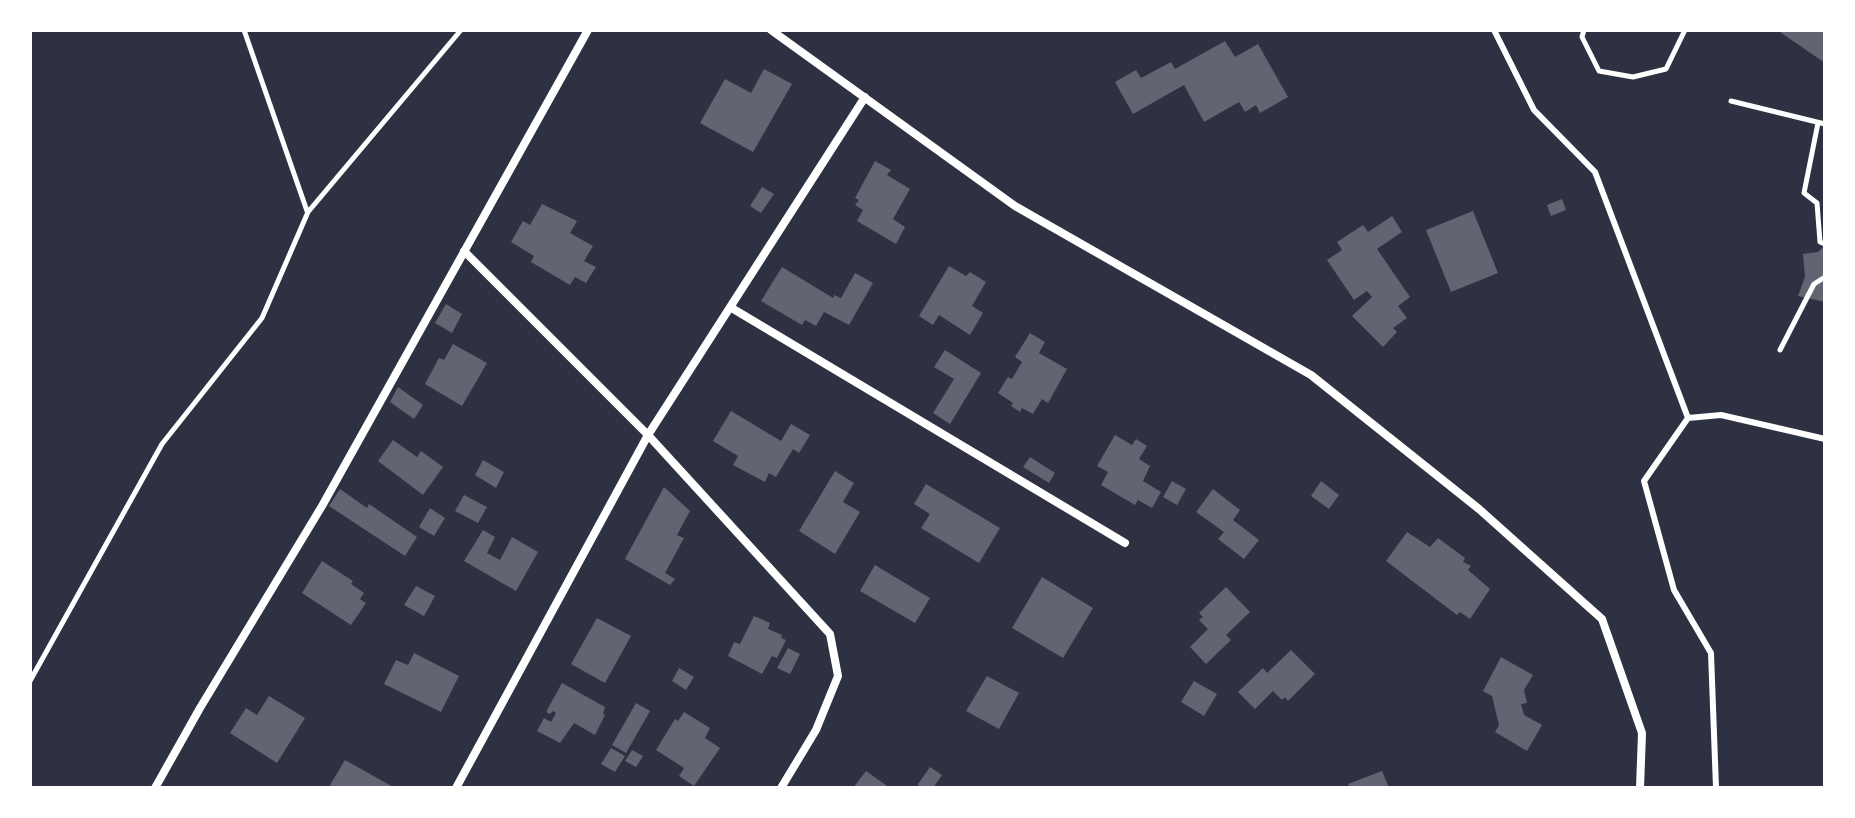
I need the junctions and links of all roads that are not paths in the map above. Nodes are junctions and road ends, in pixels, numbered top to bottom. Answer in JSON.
{"nodes":[{"id":1,"x":588,"y":30,"type":"edge"},
{"id":2,"x":771,"y":30,"type":"edge"},
{"id":3,"x":1494,"y":30,"type":"edge"},
{"id":4,"x":865,"y":97,"type":"junction"},
{"id":5,"x":464,"y":251,"type":"junction"},
{"id":6,"x":730,"y":307,"type":"junction"},
{"id":7,"x":1688,"y":418,"type":"junction"},
{"id":8,"x":648,"y":435,"type":"junction"},
{"id":9,"x":1825,"y":439,"type":"edge"},
{"id":10,"x":1125,"y":543,"type":"dead end"},
{"id":11,"x":155,"y":788,"type":"edge"},
{"id":12,"x":456,"y":788,"type":"edge"},
{"id":13,"x":781,"y":788,"type":"edge"},
{"id":14,"x":1640,"y":788,"type":"edge"},
{"id":15,"x":1716,"y":788,"type":"edge"}],
"edges":[{"from":1,"to":5,"type":"street"},
{"from":2,"to":4,"type":"street"},
{"from":3,"to":7,"type":"lane"},
{"from":4,"to":6,"type":"street"},
{"from":4,"to":14,"type":"street"},
{"from":5,"to":8,"type":"street"},
{"from":5,"to":11,"type":"street"},
{"from":6,"to":8,"type":"street"},
{"from":6,"to":10,"type":"street"},
{"from":7,"to":9,"type":"lane"},
{"from":7,"to":15,"type":"lane"},
{"from":8,"to":12,"type":"street"},
{"from":8,"to":13,"type":"street"}]}
